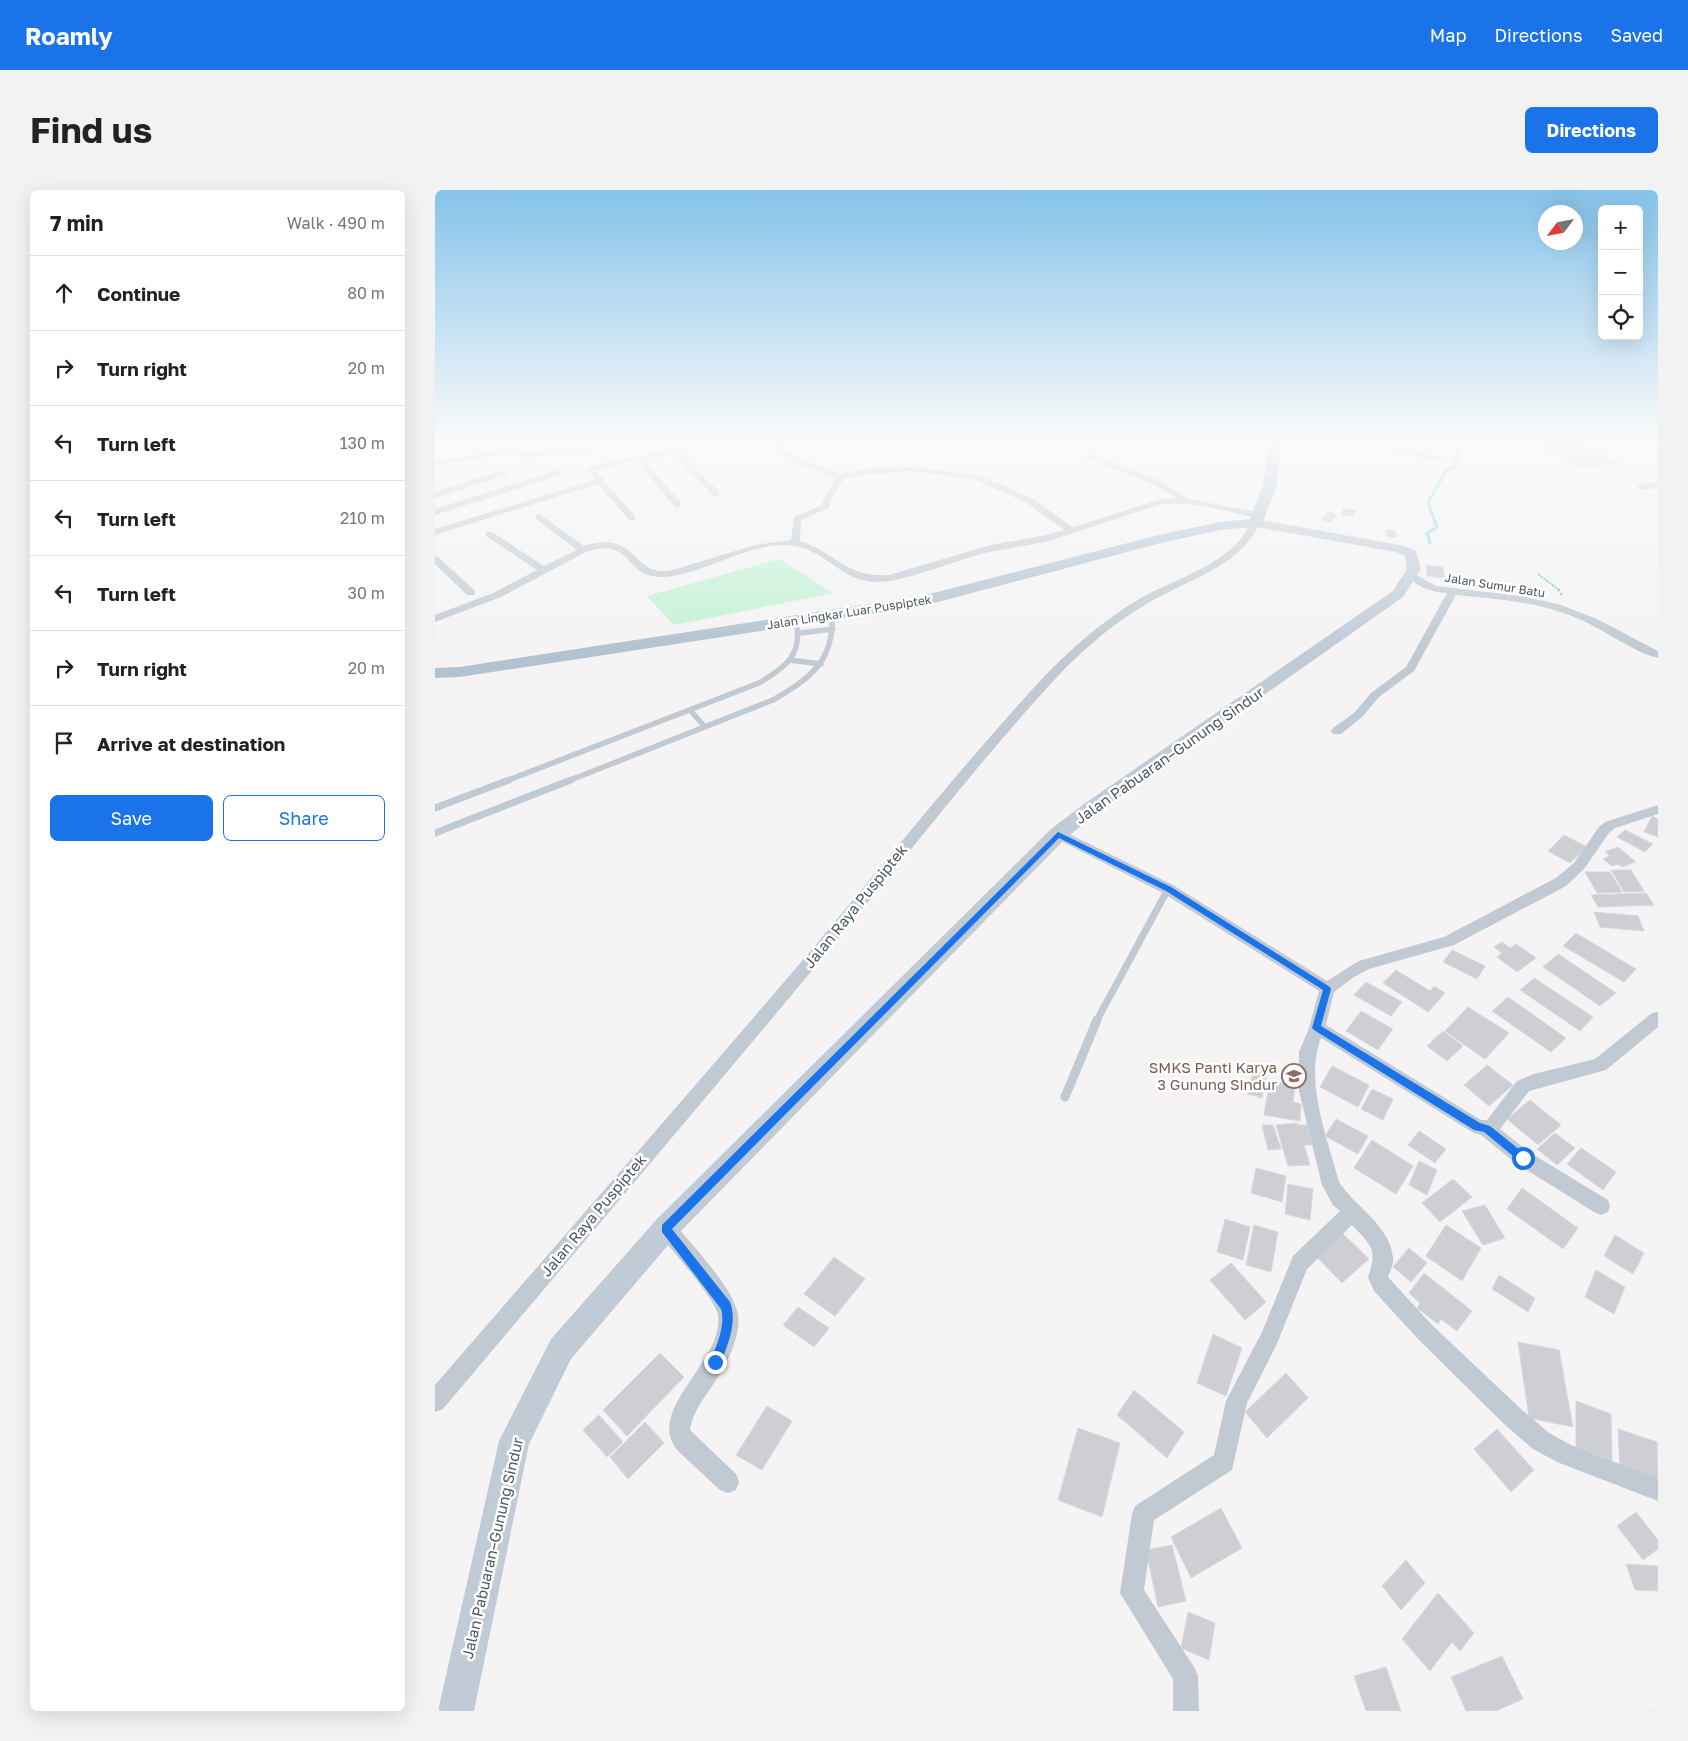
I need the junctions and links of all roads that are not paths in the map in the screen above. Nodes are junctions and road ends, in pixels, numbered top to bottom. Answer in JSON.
{"nodes":[{"id":1,"x":506,"y":510,"type":"edge"},
{"id":2,"x":625,"y":510,"type":"edge"},
{"id":3,"x":817,"y":510,"type":"edge"},
{"id":4,"x":1043,"y":510,"type":"edge"},
{"id":5,"x":1136,"y":510,"type":"edge"},
{"id":6,"x":1220,"y":510,"type":"edge"},
{"id":7,"x":1262,"y":510,"type":"edge"},
{"id":8,"x":539,"y":518,"type":"dead end"},
{"id":9,"x":632,"y":518,"type":"dead end"},
{"id":10,"x":1258,"y":520,"type":"junction"},
{"id":11,"x":1071,"y":530,"type":"junction"},
{"id":12,"x":435,"y":532,"type":"edge"},
{"id":13,"x":489,"y":534,"type":"dead end"},
{"id":14,"x":795,"y":543,"type":"junction"},
{"id":15,"x":583,"y":550,"type":"junction"},
{"id":16,"x":435,"y":559,"type":"edge"},
{"id":17,"x":543,"y":570,"type":"junction"},
{"id":18,"x":1411,"y":575,"type":"junction"},
{"id":19,"x":1453,"y":591,"type":"junction"},
{"id":20,"x":471,"y":593,"type":"dead end"},
{"id":21,"x":435,"y":619,"type":"edge"},
{"id":22,"x":833,"y":622,"type":"junction"},
{"id":23,"x":798,"y":627,"type":"junction"},
{"id":24,"x":1658,"y":655,"type":"edge"},
{"id":25,"x":791,"y":660,"type":"junction"},
{"id":26,"x":821,"y":664,"type":"junction"},
{"id":27,"x":435,"y":673,"type":"edge"},
{"id":28,"x":690,"y":710,"type":"junction"},
{"id":29,"x":705,"y":727,"type":"junction"},
{"id":30,"x":1337,"y":730,"type":"dead end"},
{"id":31,"x":435,"y":808,"type":"edge"},
{"id":32,"x":1658,"y":809,"type":"edge"},
{"id":33,"x":435,"y":834,"type":"edge"},
{"id":34,"x":1058,"y":834,"type":"junction"},
{"id":35,"x":1168,"y":889,"type":"junction"},
{"id":36,"x":1327,"y":989,"type":"junction"},
{"id":37,"x":1658,"y":1018,"type":"edge"},
{"id":38,"x":1317,"y":1028,"type":"junction"},
{"id":39,"x":1065,"y":1097,"type":"dead end"},
{"id":40,"x":1487,"y":1129,"type":"junction"},
{"id":41,"x":1601,"y":1206,"type":"dead end"},
{"id":42,"x":1352,"y":1212,"type":"junction"},
{"id":43,"x":666,"y":1228,"type":"junction"},
{"id":44,"x":435,"y":1401,"type":"edge"},
{"id":45,"x":728,"y":1482,"type":"dead end"},
{"id":46,"x":1658,"y":1490,"type":"edge"},
{"id":47,"x":456,"y":1711,"type":"edge"},
{"id":48,"x":1186,"y":1711,"type":"edge"}],
"edges":[{"from":1,"to":12,"type":"street"},
{"from":2,"to":9,"type":"street"},
{"from":3,"to":14,"type":"street"},
{"from":4,"to":11,"type":"street"},
{"from":5,"to":11,"type":"street"},
{"from":6,"to":10,"type":"street"},
{"from":7,"to":10,"type":"main road","name":"Jalan Raya Puspiptek"},
{"from":8,"to":15,"type":"street"},
{"from":10,"to":18,"type":"street"},
{"from":10,"to":22,"type":"main road","name":"Jalan Lingkar Luar Puspiptek"},
{"from":10,"to":44,"type":"street","name":"Jalan Raya Puspiptek"},
{"from":11,"to":14,"type":"street"},
{"from":13,"to":17,"type":"street"},
{"from":14,"to":15,"type":"street"},
{"from":15,"to":17,"type":"street"},
{"from":16,"to":20,"type":"street"},
{"from":17,"to":21,"type":"street"},
{"from":18,"to":19,"type":"street","name":"Jalan Sumur Batu"},
{"from":18,"to":34,"type":"street","name":"Jalan Pabuaran–Gunung Sindur"},
{"from":19,"to":24,"type":"street","name":"Jalan Sumur Batu"},
{"from":19,"to":30,"type":"street"},
{"from":22,"to":23,"type":"main road","name":"Jalan Lingkar Luar Puspiptek"},
{"from":22,"to":26,"type":"lane"},
{"from":23,"to":25,"type":"lane"},
{"from":23,"to":27,"type":"main road","name":"Jalan Lingkar Luar Puspiptek"},
{"from":25,"to":26,"type":"lane"},
{"from":25,"to":28,"type":"lane"},
{"from":26,"to":29,"type":"lane"},
{"from":28,"to":29,"type":"lane"},
{"from":28,"to":31,"type":"lane"},
{"from":29,"to":33,"type":"lane"},
{"from":32,"to":36,"type":"street"},
{"from":34,"to":35,"type":"street"},
{"from":34,"to":43,"type":"street","name":"Jalan Pabuaran–Gunung Sindur"},
{"from":35,"to":36,"type":"street"},
{"from":35,"to":39,"type":"lane"},
{"from":36,"to":38,"type":"street"},
{"from":37,"to":40,"type":"street"},
{"from":38,"to":40,"type":"street"},
{"from":38,"to":42,"type":"street"},
{"from":40,"to":41,"type":"street"},
{"from":42,"to":46,"type":"street"},
{"from":42,"to":48,"type":"street"},
{"from":43,"to":45,"type":"street"},
{"from":43,"to":47,"type":"street","name":"Jalan Pabuaran–Gunung Sindur"}]}
